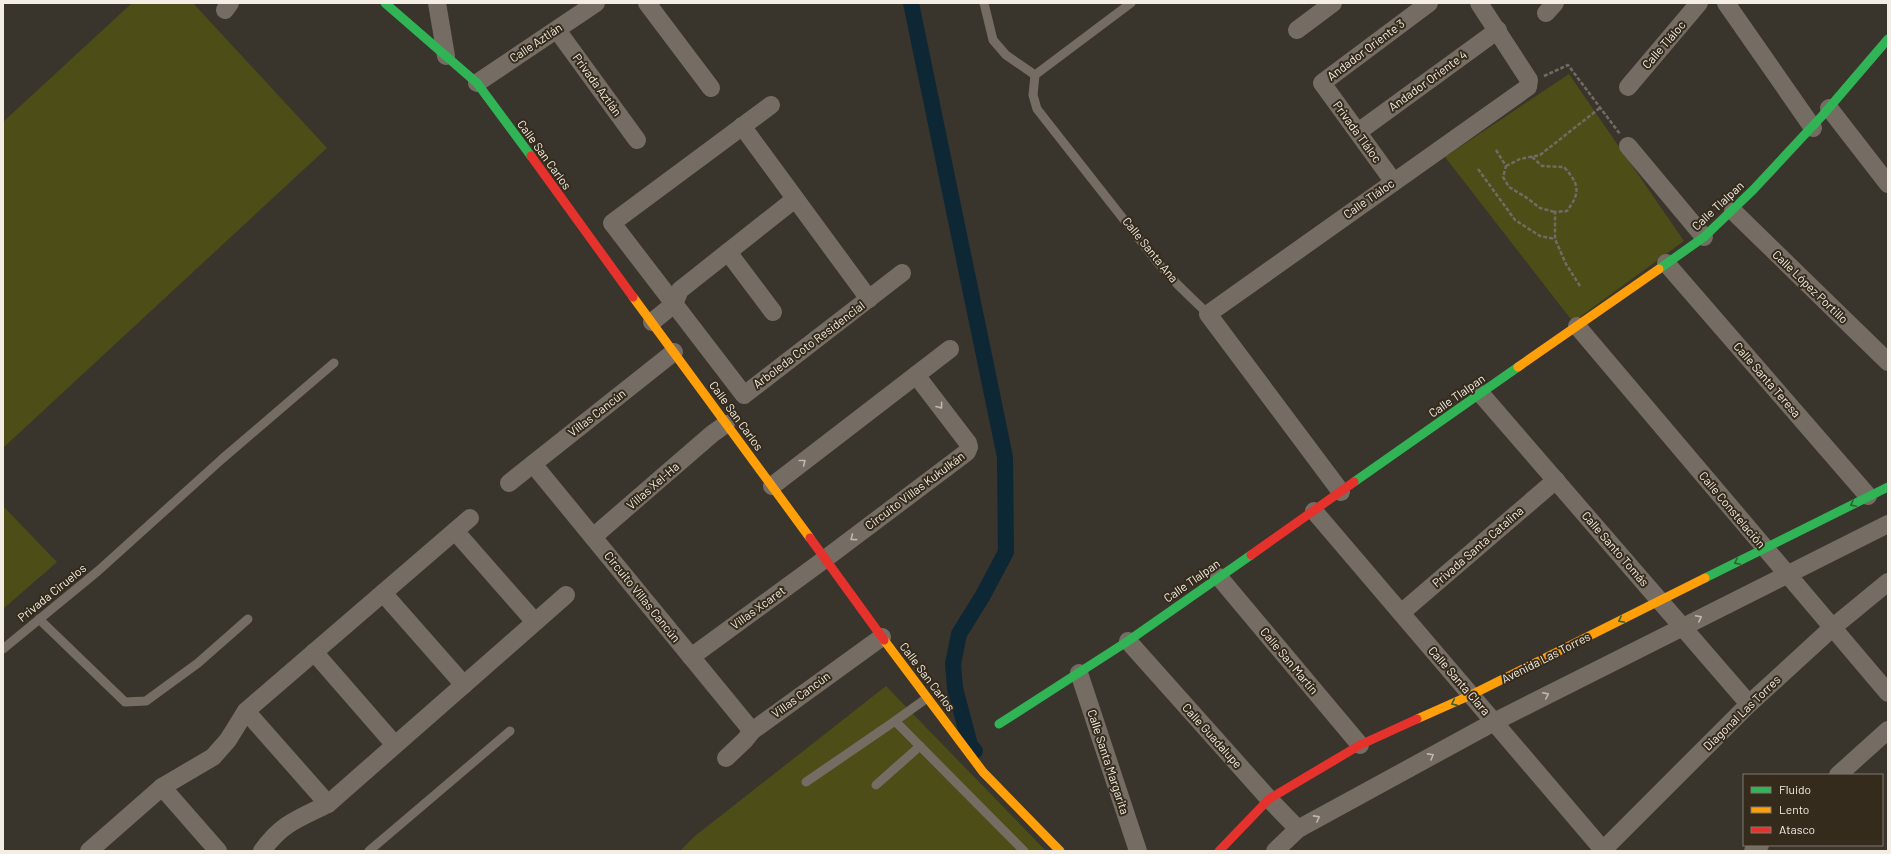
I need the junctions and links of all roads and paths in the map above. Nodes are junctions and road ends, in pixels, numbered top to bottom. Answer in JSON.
{"nodes":[{"id":1,"x":385,"y":3,"type":"edge"},
{"id":2,"x":437,"y":3,"type":"edge"},
{"id":3,"x":596,"y":3,"type":"edge"},
{"id":4,"x":647,"y":3,"type":"edge"},
{"id":5,"x":984,"y":3,"type":"edge"},
{"id":6,"x":1131,"y":3,"type":"edge"},
{"id":7,"x":1333,"y":3,"type":"edge"},
{"id":8,"x":1429,"y":3,"type":"edge"},
{"id":9,"x":1478,"y":3,"type":"edge"},
{"id":10,"x":1699,"y":3,"type":"edge"},
{"id":11,"x":1726,"y":3,"type":"edge"},
{"id":12,"x":557,"y":30,"type":"junction"},
{"id":13,"x":1297,"y":30,"type":"dead end"},
{"id":14,"x":1498,"y":30,"type":"junction"},
{"id":15,"x":1888,"y":39,"type":"edge"},
{"id":16,"x":446,"y":56,"type":"junction"},
{"id":17,"x":1035,"y":75,"type":"junction"},
{"id":18,"x":477,"y":83,"type":"junction"},
{"id":19,"x":1322,"y":83,"type":"joint"},
{"id":20,"x":1530,"y":83,"type":"junction"},
{"id":21,"x":1628,"y":87,"type":"dead end"},
{"id":22,"x":711,"y":88,"type":"dead end"},
{"id":23,"x":771,"y":105,"type":"dead end"},
{"id":24,"x":1601,"y":107,"type":"junction"},
{"id":25,"x":1829,"y":108,"type":"junction"},
{"id":26,"x":742,"y":126,"type":"junction"},
{"id":27,"x":1813,"y":128,"type":"junction"},
{"id":28,"x":1358,"y":132,"type":"junction"},
{"id":29,"x":637,"y":140,"type":"dead end"},
{"id":30,"x":1628,"y":146,"type":"joint"},
{"id":31,"x":1496,"y":150,"type":"dead end"},
{"id":32,"x":1532,"y":157,"type":"junction"},
{"id":33,"x":1506,"y":166,"type":"junction"},
{"id":34,"x":1478,"y":169,"type":"dead end"},
{"id":35,"x":1393,"y":181,"type":"junction"},
{"id":36,"x":1888,"y":184,"type":"edge"},
{"id":37,"x":796,"y":199,"type":"junction"},
{"id":38,"x":1733,"y":211,"type":"junction"},
{"id":39,"x":1555,"y":212,"type":"junction"},
{"id":40,"x":1704,"y":237,"type":"junction"},
{"id":41,"x":1555,"y":239,"type":"junction"},
{"id":42,"x":728,"y":252,"type":"junction"},
{"id":43,"x":1666,"y":263,"type":"junction"},
{"id":44,"x":902,"y":273,"type":"dead end"},
{"id":45,"x":1580,"y":286,"type":"dead end"},
{"id":46,"x":673,"y":295,"type":"junction"},
{"id":47,"x":869,"y":299,"type":"junction"},
{"id":48,"x":640,"y":306,"type":"junction"},
{"id":49,"x":773,"y":312,"type":"dead end"},
{"id":50,"x":1208,"y":314,"type":"junction"},
{"id":51,"x":652,"y":322,"type":"junction"},
{"id":52,"x":1576,"y":326,"type":"junction"},
{"id":53,"x":950,"y":349,"type":"dead end"},
{"id":54,"x":668,"y":357,"type":"junction"},
{"id":55,"x":1888,"y":362,"type":"edge"},
{"id":56,"x":334,"y":363,"type":"dead end"},
{"id":57,"x":916,"y":375,"type":"junction"},
{"id":58,"x":1481,"y":394,"type":"junction"},
{"id":59,"x":719,"y":429,"type":"junction"},
{"id":60,"x":533,"y":464,"type":"junction"},
{"id":61,"x":1556,"y":480,"type":"junction"},
{"id":62,"x":509,"y":483,"type":"dead end"},
{"id":63,"x":772,"y":486,"type":"junction"},
{"id":64,"x":1888,"y":487,"type":"edge"},
{"id":65,"x":1341,"y":492,"type":"junction"},
{"id":66,"x":1868,"y":496,"type":"junction"},
{"id":67,"x":1314,"y":511,"type":"junction"},
{"id":68,"x":470,"y":518,"type":"dead end"},
{"id":69,"x":1888,"y":524,"type":"edge"},
{"id":70,"x":455,"y":531,"type":"junction"},
{"id":71,"x":593,"y":537,"type":"junction"},
{"id":72,"x":1765,"y":548,"type":"junction"},
{"id":73,"x":825,"y":559,"type":"junction"},
{"id":74,"x":1787,"y":574,"type":"junction"},
{"id":75,"x":1219,"y":577,"type":"junction"},
{"id":76,"x":1888,"y":582,"type":"edge"},
{"id":77,"x":383,"y":593,"type":"junction"},
{"id":78,"x":566,"y":595,"type":"dead end"},
{"id":79,"x":1659,"y":601,"type":"junction"},
{"id":80,"x":1401,"y":613,"type":"junction"},
{"id":81,"x":39,"y":619,"type":"junction"},
{"id":82,"x":248,"y":620,"type":"dead end"},
{"id":83,"x":535,"y":622,"type":"junction"},
{"id":84,"x":1682,"y":627,"type":"junction"},
{"id":85,"x":1832,"y":628,"type":"junction"},
{"id":86,"x":882,"y":637,"type":"junction"},
{"id":87,"x":1128,"y":641,"type":"junction"},
{"id":88,"x":3,"y":649,"type":"edge"},
{"id":89,"x":314,"y":652,"type":"junction"},
{"id":90,"x":691,"y":657,"type":"junction"},
{"id":91,"x":1079,"y":673,"type":"junction"},
{"id":92,"x":464,"y":685,"type":"junction"},
{"id":93,"x":1888,"y":694,"type":"edge"},
{"id":94,"x":1471,"y":695,"type":"junction"},
{"id":95,"x":927,"y":698,"type":"junction"},
{"id":96,"x":1749,"y":704,"type":"junction"},
{"id":97,"x":246,"y":711,"type":"junction"},
{"id":98,"x":895,"y":721,"type":"junction"},
{"id":99,"x":1494,"y":722,"type":"junction"},
{"id":100,"x":999,"y":724,"type":"dead end"},
{"id":101,"x":1888,"y":730,"type":"edge"},
{"id":102,"x":510,"y":731,"type":"dead end"},
{"id":103,"x":752,"y":731,"type":"junction"},
{"id":104,"x":395,"y":745,"type":"junction"},
{"id":105,"x":1360,"y":745,"type":"junction"},
{"id":106,"x":920,"y":746,"type":"junction"},
{"id":107,"x":726,"y":758,"type":"dead end"},
{"id":108,"x":1839,"y":774,"type":"edge"},
{"id":109,"x":806,"y":782,"type":"dead end"},
{"id":110,"x":876,"y":785,"type":"dead end"},
{"id":111,"x":162,"y":787,"type":"junction"},
{"id":112,"x":1269,"y":799,"type":"junction"},
{"id":113,"x":328,"y":804,"type":"junction"},
{"id":114,"x":1298,"y":828,"type":"junction"},
{"id":115,"x":93,"y":850,"type":"edge"},
{"id":116,"x":218,"y":851,"type":"edge"},
{"id":117,"x":262,"y":851,"type":"edge"},
{"id":118,"x":369,"y":851,"type":"edge"},
{"id":119,"x":1024,"y":851,"type":"edge"},
{"id":120,"x":1060,"y":851,"type":"edge"},
{"id":121,"x":1138,"y":851,"type":"edge"},
{"id":122,"x":1219,"y":851,"type":"edge"},
{"id":123,"x":1276,"y":851,"type":"edge"},
{"id":124,"x":1603,"y":851,"type":"edge"}],
"edges":[{"from":1,"to":16,"type":"street","name":"Calle San Carlos"},
{"from":2,"to":16,"type":"street"},
{"from":3,"to":12,"type":"street","name":"Calle Aztlán"},
{"from":4,"to":22,"type":"street"},
{"from":5,"to":17,"type":"lane"},
{"from":6,"to":17,"type":"lane"},
{"from":7,"to":13,"type":"street"},
{"from":8,"to":19,"type":"street","name":"Andador Oriente 3"},
{"from":9,"to":14,"type":"street"},
{"from":10,"to":21,"type":"street","name":"Calle Tláloc"},
{"from":11,"to":27,"type":"street"},
{"from":12,"to":18,"type":"street","name":"Calle Aztlán"},
{"from":12,"to":29,"type":"street","name":"Privada Aztlán"},
{"from":14,"to":20,"type":"street"},
{"from":14,"to":28,"type":"street","name":"Andador Oriente 4"},
{"from":15,"to":25,"type":"street","name":"Calle Tlalpan"},
{"from":16,"to":18,"type":"street","name":"Calle San Carlos"},
{"from":17,"to":50,"type":"lane","name":"Calle Santa Ana"},
{"from":18,"to":48,"type":"street","name":"Calle San Carlos"},
{"from":19,"to":28,"type":"street","name":"Privada Tláloc"},
{"from":20,"to":24,"type":"path"},
{"from":20,"to":35,"type":"street","name":"Calle Tláloc"},
{"from":23,"to":26,"type":"street","name":"Arboleda Coto Residencial"},
{"from":24,"to":30,"type":"path"},
{"from":24,"to":32,"type":"path"},
{"from":25,"to":27,"type":"street","name":"Calle Tlalpan"},
{"from":25,"to":36,"type":"street"},
{"from":26,"to":37,"type":"street","name":"Arboleda Coto Residencial"},
{"from":26,"to":46,"type":"street","name":"Arboleda Coto Residencial"},
{"from":27,"to":38,"type":"street","name":"Calle Tlalpan"},
{"from":28,"to":35,"type":"street","name":"Privada Tláloc"},
{"from":30,"to":40,"type":"street"},
{"from":31,"to":33,"type":"path"},
{"from":32,"to":33,"type":"path"},
{"from":32,"to":39,"type":"path"},
{"from":33,"to":39,"type":"path"},
{"from":34,"to":41,"type":"path"},
{"from":35,"to":50,"type":"street","name":"Calle Tláloc"},
{"from":37,"to":42,"type":"street"},
{"from":37,"to":47,"type":"street","name":"Arboleda Coto Residencial"},
{"from":38,"to":40,"type":"street","name":"Calle Tlalpan"},
{"from":38,"to":55,"type":"street","name":"Calle López Portillo"},
{"from":39,"to":41,"type":"path"},
{"from":40,"to":43,"type":"street","name":"Calle Tlalpan"},
{"from":41,"to":45,"type":"path"},
{"from":42,"to":46,"type":"street"},
{"from":42,"to":49,"type":"street"},
{"from":43,"to":52,"type":"street","name":"Calle Tlalpan"},
{"from":43,"to":66,"type":"street","name":"Calle Santa Teresa"},
{"from":44,"to":47,"type":"street","name":"Arboleda Coto Residencial"},
{"from":46,"to":47,"type":"street","name":"Arboleda Coto Residencial"},
{"from":46,"to":48,"type":"street"},
{"from":46,"to":51,"type":"street"},
{"from":48,"to":51,"type":"street","name":"Calle San Carlos"},
{"from":50,"to":65,"type":"street","name":"Calle Santa Ana"},
{"from":51,"to":54,"type":"street","name":"Calle San Carlos"},
{"from":52,"to":58,"type":"street","name":"Calle Tlalpan"},
{"from":52,"to":72,"type":"street","name":"Calle Constelación"},
{"from":53,"to":57,"type":"street"},
{"from":54,"to":59,"type":"street","name":"Calle San Carlos"},
{"from":54,"to":60,"type":"street","name":"Villas Cancún"},
{"from":56,"to":81,"type":"lane","name":"Privada Ciruelos"},
{"from":63,"to":57,"type":"street","one_way":true},
{"from":57,"to":73,"type":"street","name":"Circuito Villas Kukulkán","one_way":true},
{"from":58,"to":61,"type":"street","name":"Calle Santo Tomás"},
{"from":58,"to":65,"type":"street","name":"Calle Tlalpan"},
{"from":59,"to":63,"type":"street","name":"Calle San Carlos"},
{"from":59,"to":71,"type":"street","name":"Villas Xel-Ha"},
{"from":60,"to":62,"type":"street","name":"Villas Cancún"},
{"from":60,"to":71,"type":"street","name":"Circuito Villas Cancún"},
{"from":61,"to":79,"type":"street","name":"Calle Santo Tomás"},
{"from":61,"to":80,"type":"street","name":"Privada Santa Catalina"},
{"from":63,"to":73,"type":"street","name":"Calle San Carlos"},
{"from":64,"to":66,"type":"street","name":"Avenida Las Torres"},
{"from":65,"to":67,"type":"street","name":"Calle Tlalpan"},
{"from":66,"to":72,"type":"street","name":"Avenida Las Torres","one_way":true},
{"from":67,"to":75,"type":"street","name":"Calle Tlalpan"},
{"from":67,"to":80,"type":"street","name":"Calle Santa Clara"},
{"from":68,"to":70,"type":"street"},
{"from":69,"to":74,"type":"street"},
{"from":70,"to":77,"type":"street"},
{"from":70,"to":83,"type":"street"},
{"from":71,"to":90,"type":"street","name":"Circuito Villas Cancún"},
{"from":72,"to":74,"type":"street","name":"Calle Constelación"},
{"from":72,"to":79,"type":"street","name":"Avenida Las Torres","one_way":true},
{"from":73,"to":86,"type":"street","name":"Calle San Carlos"},
{"from":73,"to":90,"type":"street","name":"Villas Xcaret"},
{"from":84,"to":74,"type":"street","one_way":true},
{"from":74,"to":85,"type":"street","name":"Calle Constelación"},
{"from":75,"to":87,"type":"street","name":"Calle Tlalpan"},
{"from":75,"to":105,"type":"street","name":"Calle San Martín"},
{"from":76,"to":85,"type":"street","name":"Diagonal Las Torres"},
{"from":77,"to":89,"type":"street"},
{"from":77,"to":92,"type":"street"},
{"from":78,"to":83,"type":"street"},
{"from":79,"to":84,"type":"street","name":"Calle Santo Tomás"},
{"from":79,"to":94,"type":"street","name":"Avenida Las Torres","one_way":true},
{"from":80,"to":94,"type":"street","name":"Calle Santa Clara"},
{"from":81,"to":82,"type":"lane"},
{"from":81,"to":88,"type":"lane","name":"Privada Ciruelos"},
{"from":83,"to":92,"type":"street"},
{"from":84,"to":96,"type":"street","name":"Calle Santo Tomás"},
{"from":99,"to":84,"type":"street","one_way":true},
{"from":85,"to":93,"type":"street","name":"Calle Constelación"},
{"from":85,"to":96,"type":"street","name":"Diagonal Las Torres"},
{"from":86,"to":95,"type":"street","name":"Calle San Carlos"},
{"from":86,"to":103,"type":"street","name":"Villas Cancún"},
{"from":87,"to":91,"type":"street","name":"Calle Tlalpan"},
{"from":87,"to":112,"type":"street","name":"Calle Guadalupe"},
{"from":89,"to":97,"type":"street"},
{"from":89,"to":104,"type":"street"},
{"from":90,"to":103,"type":"street","name":"Circuito Villas Cancún"},
{"from":91,"to":100,"type":"street","name":"Calle Tlalpan"},
{"from":91,"to":121,"type":"street","name":"Calle Santa Margarita"},
{"from":92,"to":104,"type":"street"},
{"from":94,"to":99,"type":"street","name":"Calle Santa Clara"},
{"from":94,"to":105,"type":"street","name":"Avenida Las Torres","one_way":true},
{"from":95,"to":98,"type":"lane"},
{"from":95,"to":120,"type":"street","name":"Calle San Carlos"},
{"from":96,"to":124,"type":"street","name":"Diagonal Las Torres"},
{"from":97,"to":111,"type":"street"},
{"from":97,"to":113,"type":"street"},
{"from":98,"to":106,"type":"lane"},
{"from":98,"to":109,"type":"lane"},
{"from":114,"to":99,"type":"street","one_way":true},
{"from":99,"to":124,"type":"street","name":"Calle Santa Clara"},
{"from":101,"to":108,"type":"street"},
{"from":102,"to":118,"type":"lane"},
{"from":103,"to":107,"type":"street","name":"Villas Cancún"},
{"from":104,"to":113,"type":"street"},
{"from":105,"to":112,"type":"street","name":"Avenida Las Torres"},
{"from":106,"to":110,"type":"lane"},
{"from":106,"to":119,"type":"lane"},
{"from":111,"to":115,"type":"street"},
{"from":111,"to":116,"type":"street"},
{"from":112,"to":114,"type":"street","name":"Calle Guadalupe"},
{"from":112,"to":122,"type":"street","name":"Avenida Las Torres"},
{"from":113,"to":117,"type":"street"},
{"from":114,"to":123,"type":"street"}]}
